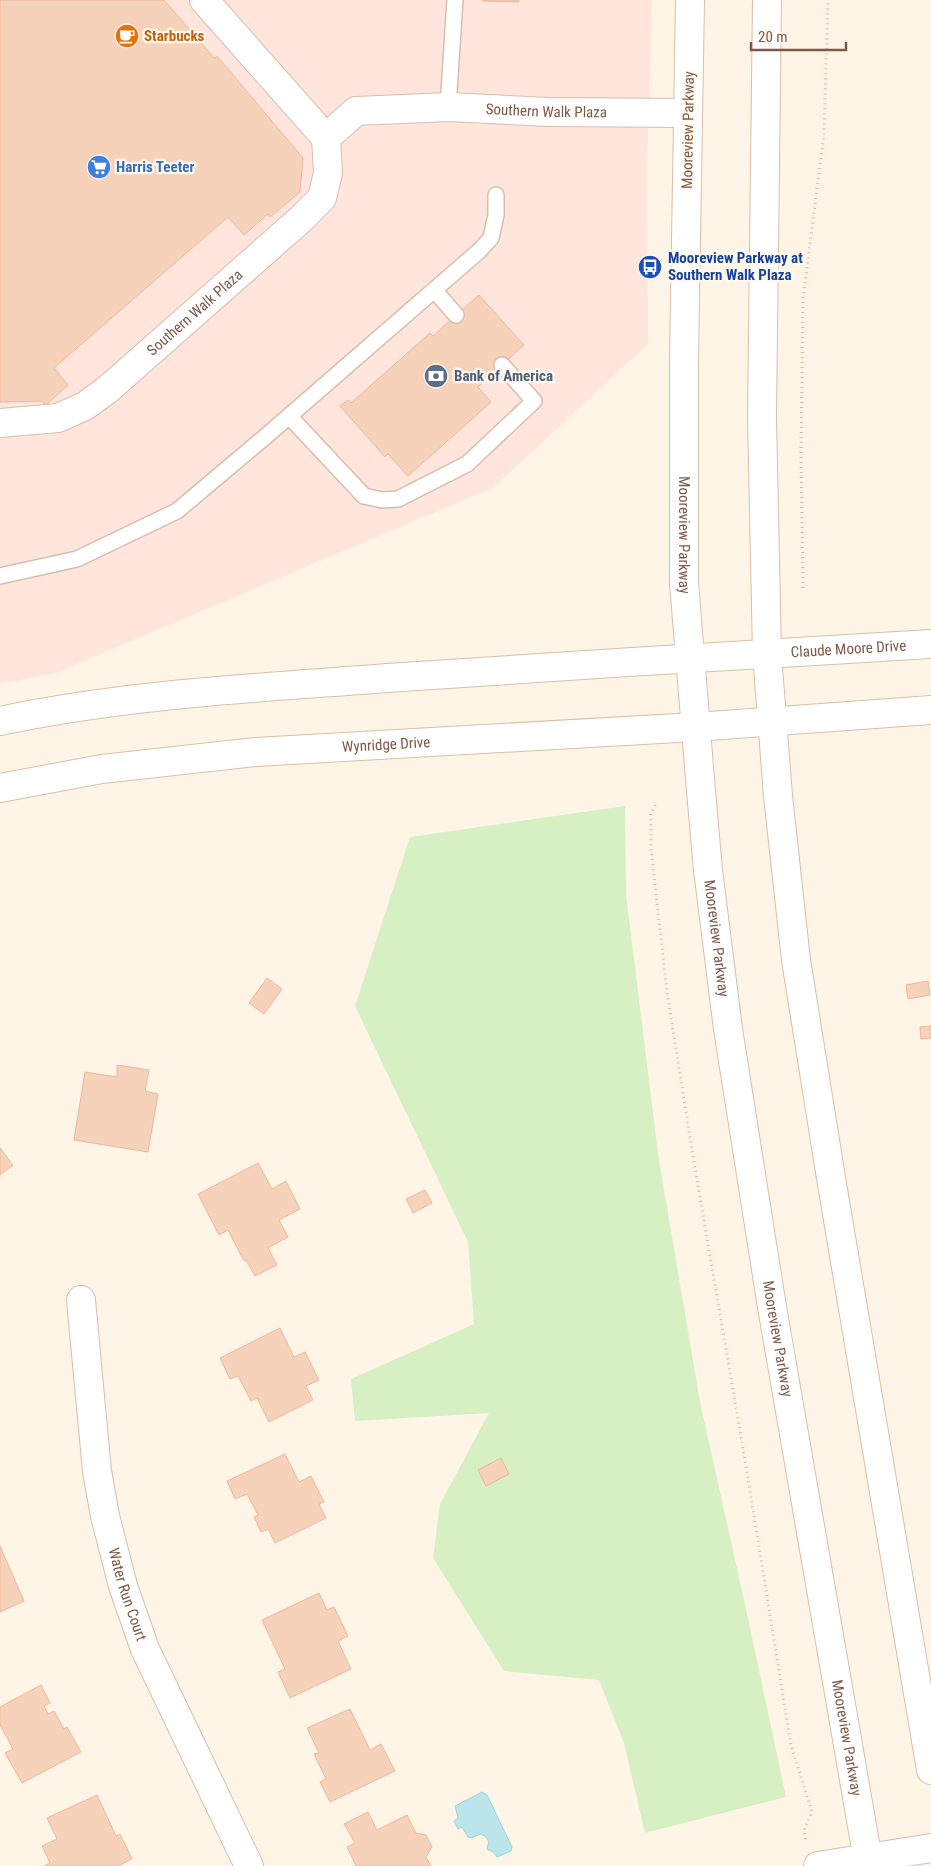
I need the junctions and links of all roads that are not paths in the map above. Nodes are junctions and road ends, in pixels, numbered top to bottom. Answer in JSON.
{"nodes":[{"id":1,"x":204,"y":0,"type":"edge"},
{"id":2,"x":454,"y":0,"type":"edge"},
{"id":3,"x":690,"y":0,"type":"edge"},
{"id":4,"x":767,"y":0,"type":"edge"},
{"id":5,"x":448,"y":107,"type":"junction"},
{"id":6,"x":688,"y":113,"type":"junction"},
{"id":7,"x":326,"y":138,"type":"junction"},
{"id":8,"x":496,"y":195,"type":"dead end"},
{"id":9,"x":435,"y":291,"type":"junction"},
{"id":10,"x":456,"y":315,"type":"dead end"},
{"id":11,"x":502,"y":365,"type":"dead end"},
{"id":12,"x":289,"y":416,"type":"junction"},
{"id":13,"x":0,"y":422,"type":"edge"},
{"id":14,"x":0,"y":576,"type":"edge"},
{"id":15,"x":931,"y":644,"type":"edge"},
{"id":16,"x":767,"y":654,"type":"junction"},
{"id":17,"x":690,"y":658,"type":"junction"},
{"id":18,"x":931,"y":710,"type":"edge"},
{"id":19,"x":773,"y":720,"type":"junction"},
{"id":20,"x":0,"y":721,"type":"edge"},
{"id":21,"x":695,"y":727,"type":"junction"},
{"id":22,"x":0,"y":788,"type":"edge"},
{"id":23,"x":81,"y":1300,"type":"dead end"},
{"id":24,"x":931,"y":1770,"type":"edge"},
{"id":25,"x":931,"y":1848,"type":"edge"},
{"id":26,"x":812,"y":1857,"type":"edge"},
{"id":27,"x":868,"y":1862,"type":"edge"},
{"id":28,"x":249,"y":1866,"type":"edge"}],
"edges":[{"from":1,"to":7,"type":"main road"},
{"from":2,"to":5,"type":"lane"},
{"from":3,"to":6,"type":"main road","name":"Mooreview Parkway"},
{"from":4,"to":16,"type":"main road"},
{"from":5,"to":6,"type":"main road","name":"Southern Walk Plaza"},
{"from":5,"to":7,"type":"main road","name":"Southern Walk Plaza"},
{"from":6,"to":17,"type":"main road","name":"Mooreview Parkway"},
{"from":7,"to":13,"type":"main road","name":"Southern Walk Plaza"},
{"from":8,"to":9,"type":"lane"},
{"from":9,"to":10,"type":"lane"},
{"from":9,"to":12,"type":"lane"},
{"from":11,"to":12,"type":"lane"},
{"from":12,"to":14,"type":"lane"},
{"from":15,"to":16,"type":"main road","name":"Claude Moore Drive"},
{"from":16,"to":17,"type":"main road"},
{"from":16,"to":19,"type":"main road"},
{"from":17,"to":20,"type":"main road"},
{"from":17,"to":21,"type":"main road","name":"Mooreview Parkway"},
{"from":18,"to":19,"type":"main road"},
{"from":19,"to":21,"type":"main road","name":"Wynridge Drive"},
{"from":19,"to":24,"type":"main road"},
{"from":21,"to":22,"type":"main road","name":"Wynridge Drive"},
{"from":21,"to":27,"type":"main road","name":"Mooreview Parkway"},
{"from":23,"to":28,"type":"main road","name":"Water Run Court"},
{"from":25,"to":27,"type":"main road"},
{"from":26,"to":27,"type":"main road"}]}
